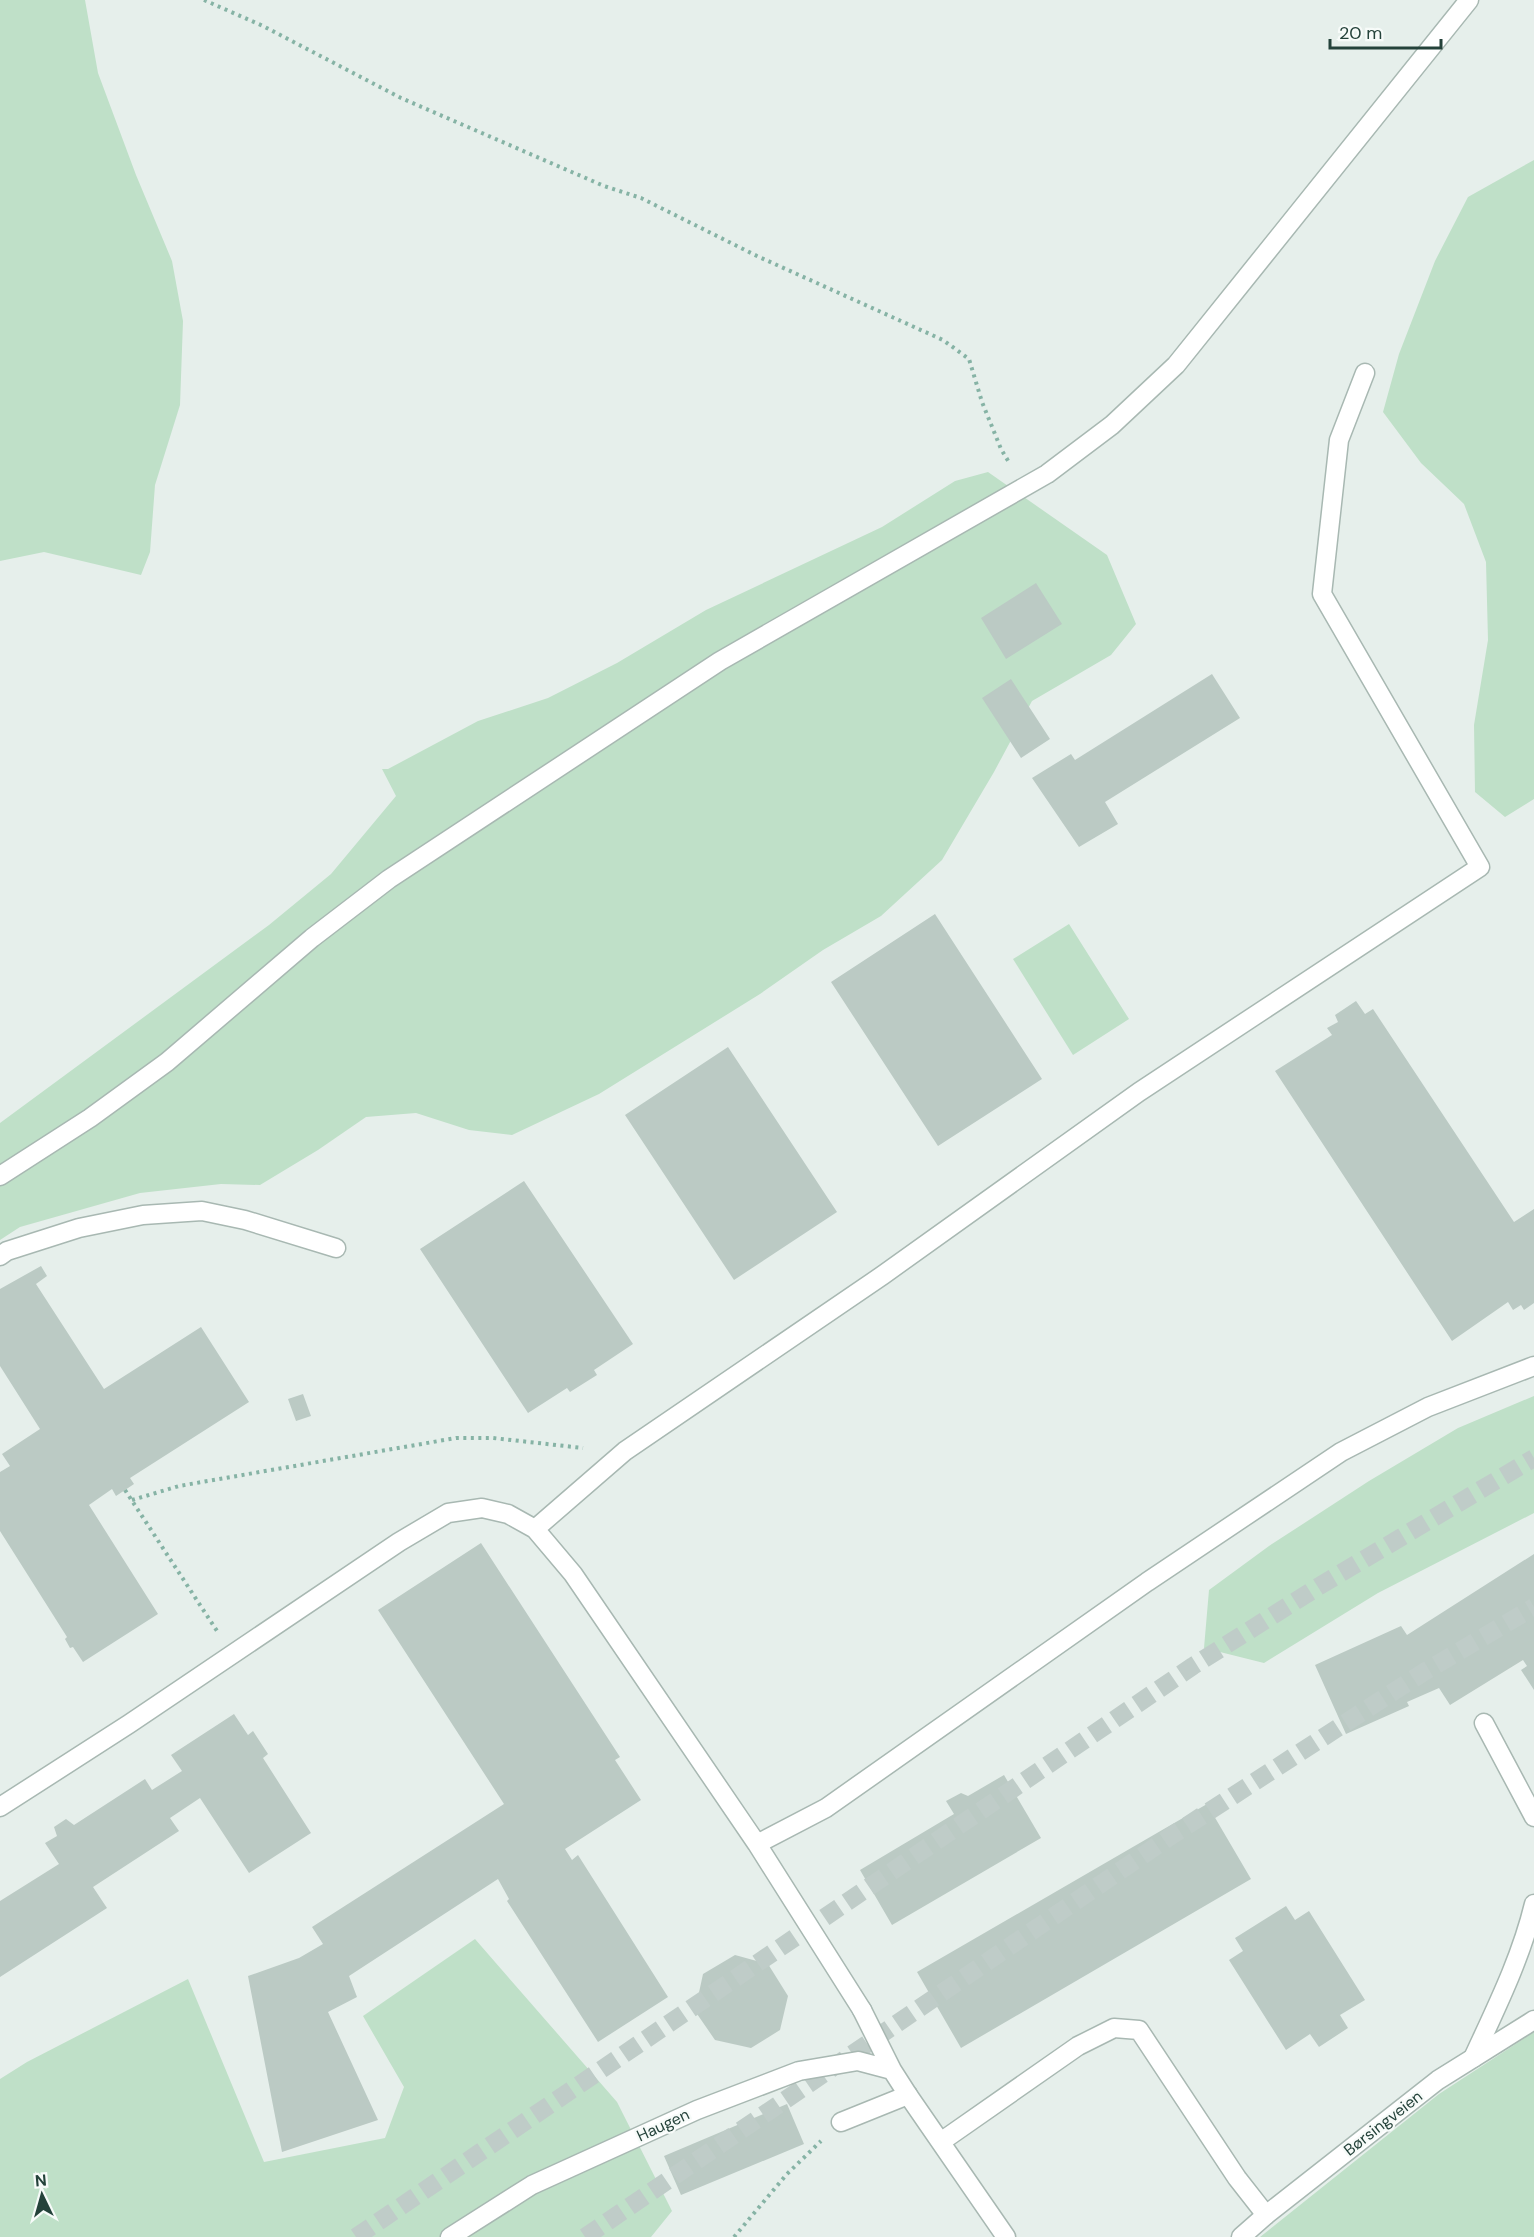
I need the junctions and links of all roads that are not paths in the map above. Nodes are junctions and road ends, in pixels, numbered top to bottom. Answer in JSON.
{"nodes":[{"id":1,"x":1469,"y":0,"type":"edge"},
{"id":2,"x":1365,"y":374,"type":"dead end"},
{"id":3,"x":0,"y":1176,"type":"edge"},
{"id":4,"x":336,"y":1248,"type":"dead end"},
{"id":5,"x":0,"y":1256,"type":"edge"},
{"id":6,"x":1534,"y":1366,"type":"edge"},
{"id":7,"x":535,"y":1529,"type":"junction"},
{"id":8,"x":1484,"y":1723,"type":"dead end"},
{"id":9,"x":0,"y":1807,"type":"edge"},
{"id":10,"x":1534,"y":1817,"type":"edge"},
{"id":11,"x":757,"y":1844,"type":"junction"},
{"id":12,"x":1534,"y":1904,"type":"edge"},
{"id":13,"x":1534,"y":2020,"type":"edge"},
{"id":14,"x":1473,"y":2058,"type":"junction"},
{"id":15,"x":892,"y":2070,"type":"junction"},
{"id":16,"x":909,"y":2095,"type":"junction"},
{"id":17,"x":841,"y":2122,"type":"road end"},
{"id":18,"x":942,"y":2141,"type":"junction"},
{"id":19,"x":1266,"y":2215,"type":"junction"},
{"id":20,"x":450,"y":2237,"type":"edge"},
{"id":21,"x":1006,"y":2237,"type":"edge"},
{"id":22,"x":1241,"y":2237,"type":"edge"}],
"edges":[{"from":1,"to":3,"type":"street"},
{"from":2,"to":7,"type":"street"},
{"from":4,"to":5,"type":"street"},
{"from":6,"to":11,"type":"street"},
{"from":7,"to":9,"type":"street"},
{"from":7,"to":11,"type":"street"},
{"from":8,"to":10,"type":"street"},
{"from":11,"to":15,"type":"street"},
{"from":12,"to":14,"type":"street"},
{"from":13,"to":14,"type":"street","name":"Børsingveien"},
{"from":14,"to":19,"type":"street","name":"Børsingveien"},
{"from":15,"to":16,"type":"street"},
{"from":15,"to":20,"type":"street","name":"Haugen"},
{"from":16,"to":17,"type":"street"},
{"from":16,"to":18,"type":"street"},
{"from":18,"to":19,"type":"street"},
{"from":18,"to":21,"type":"street"},
{"from":19,"to":22,"type":"street","name":"Børsingveien"}]}
